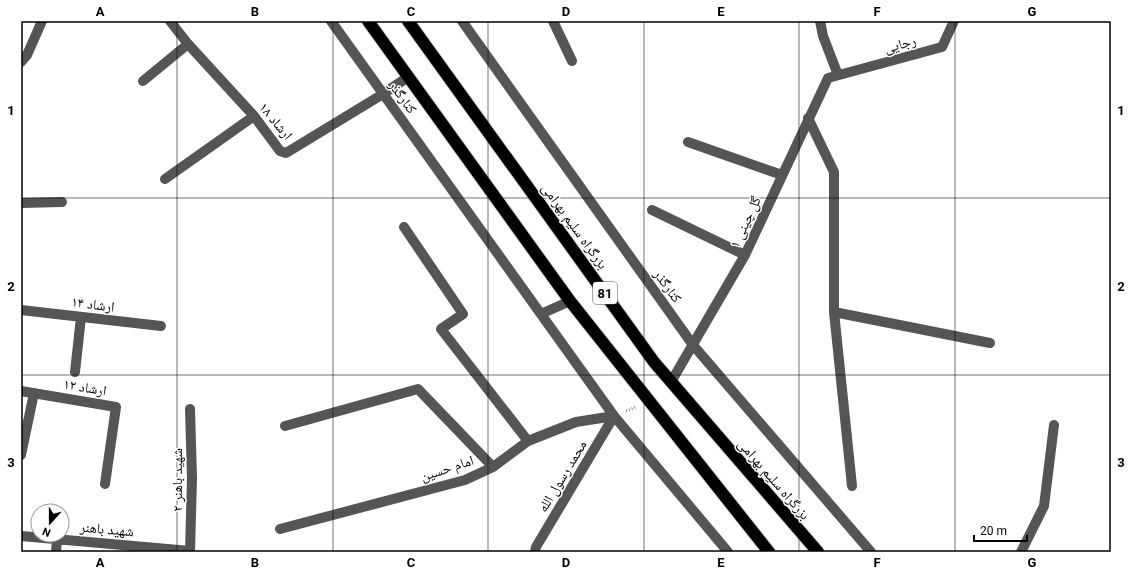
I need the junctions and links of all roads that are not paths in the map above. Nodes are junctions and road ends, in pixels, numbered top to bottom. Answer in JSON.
{"nodes":[{"id":1,"x":42,"y":21,"type":"edge"},
{"id":2,"x":170,"y":21,"type":"edge"},
{"id":3,"x":330,"y":21,"type":"edge"},
{"id":4,"x":368,"y":21,"type":"edge"},
{"id":5,"x":408,"y":21,"type":"edge"},
{"id":6,"x":462,"y":21,"type":"edge"},
{"id":7,"x":553,"y":21,"type":"edge"},
{"id":8,"x":820,"y":21,"type":"edge"},
{"id":9,"x":954,"y":21,"type":"edge"},
{"id":10,"x":188,"y":44,"type":"junction"},
{"id":11,"x":572,"y":61,"type":"dead end"},
{"id":12,"x":21,"y":62,"type":"edge"},
{"id":13,"x":838,"y":75,"type":"junction"},
{"id":14,"x":408,"y":77,"type":"junction"},
{"id":15,"x":143,"y":81,"type":"dead end"},
{"id":16,"x":383,"y":94,"type":"junction"},
{"id":17,"x":254,"y":116,"type":"junction"},
{"id":18,"x":808,"y":118,"type":"junction"},
{"id":19,"x":688,"y":142,"type":"dead end"},
{"id":20,"x":782,"y":175,"type":"junction"},
{"id":21,"x":165,"y":179,"type":"dead end"},
{"id":22,"x":62,"y":202,"type":"dead end"},
{"id":23,"x":21,"y":203,"type":"edge"},
{"id":24,"x":652,"y":210,"type":"dead end"},
{"id":25,"x":404,"y":227,"type":"dead end"},
{"id":26,"x":745,"y":255,"type":"junction"},
{"id":27,"x":570,"y":301,"type":"junction"},
{"id":28,"x":21,"y":310,"type":"edge"},
{"id":29,"x":834,"y":312,"type":"junction"},
{"id":30,"x":541,"y":314,"type":"junction"},
{"id":31,"x":82,"y":317,"type":"junction"},
{"id":32,"x":161,"y":326,"type":"dead end"},
{"id":33,"x":990,"y":343,"type":"dead end"},
{"id":34,"x":693,"y":345,"type":"junction"},
{"id":35,"x":75,"y":372,"type":"dead end"},
{"id":36,"x":671,"y":382,"type":"junction"},
{"id":37,"x":21,"y":391,"type":"edge"},
{"id":38,"x":34,"y":393,"type":"junction"},
{"id":39,"x":190,"y":409,"type":"dead end"},
{"id":40,"x":614,"y":416,"type":"junction"},
{"id":41,"x":1054,"y":425,"type":"dead end"},
{"id":42,"x":285,"y":426,"type":"dead end"},
{"id":43,"x":528,"y":441,"type":"junction"},
{"id":44,"x":21,"y":455,"type":"edge"},
{"id":45,"x":492,"y":468,"type":"junction"},
{"id":46,"x":105,"y":484,"type":"dead end"},
{"id":47,"x":852,"y":486,"type":"dead end"},
{"id":48,"x":280,"y":529,"type":"dead end"},
{"id":49,"x":70,"y":540,"type":"edge"},
{"id":50,"x":190,"y":551,"type":"edge"},
{"id":51,"x":535,"y":552,"type":"edge"},
{"id":52,"x":728,"y":552,"type":"edge"},
{"id":53,"x":769,"y":552,"type":"edge"},
{"id":54,"x":818,"y":552,"type":"edge"},
{"id":55,"x":871,"y":552,"type":"edge"},
{"id":56,"x":1021,"y":552,"type":"edge"}],
"edges":[{"from":1,"to":12,"type":"street"},
{"from":2,"to":10,"type":"street","name":"ارشاد ۱۸"},
{"from":3,"to":16,"type":"street","name":"کنارگذر"},
{"from":4,"to":14,"type":"highway","number":"81"},
{"from":5,"to":36,"type":"highway","name":"بزرگراه سلیم بهرامی","number":"81"},
{"from":6,"to":34,"type":"street","name":"کنارگذر"},
{"from":7,"to":11,"type":"street"},
{"from":8,"to":13,"type":"street"},
{"from":9,"to":13,"type":"street","name":"رجایی"},
{"from":10,"to":15,"type":"street"},
{"from":10,"to":17,"type":"street","name":"ارشاد ۱۸"},
{"from":13,"to":18,"type":"street","name":"گل چینی ۱"},
{"from":14,"to":16,"type":"street","name":"ارشاد ۱۸"},
{"from":14,"to":27,"type":"highway","number":"81"},
{"from":16,"to":17,"type":"street","name":"ارشاد ۱۸"},
{"from":16,"to":30,"type":"street","name":"کنارگذر"},
{"from":17,"to":21,"type":"street"},
{"from":18,"to":20,"type":"street","name":"گل چینی ۱"},
{"from":18,"to":29,"type":"street"},
{"from":19,"to":20,"type":"street"},
{"from":20,"to":26,"type":"street","name":"گل چینی ۱"},
{"from":22,"to":23,"type":"street"},
{"from":24,"to":26,"type":"street"},
{"from":25,"to":43,"type":"street"},
{"from":26,"to":34,"type":"street","name":"گل چینی ۱"},
{"from":27,"to":30,"type":"street"},
{"from":27,"to":53,"type":"highway","number":"81"},
{"from":28,"to":31,"type":"street","name":"ارشاد ۱۴"},
{"from":29,"to":33,"type":"street"},
{"from":29,"to":47,"type":"street"},
{"from":30,"to":40,"type":"street","name":"کنارگذر"},
{"from":31,"to":32,"type":"street","name":"ارشاد ۱۴"},
{"from":31,"to":35,"type":"street"},
{"from":34,"to":36,"type":"street","name":"گل چینی ۱"},
{"from":34,"to":55,"type":"street","name":"کنارگذر"},
{"from":36,"to":54,"type":"highway","name":"بزرگراه سلیم بهرامی","number":"81"},
{"from":37,"to":38,"type":"street","name":"ارشاد ۱۲"},
{"from":38,"to":44,"type":"street"},
{"from":38,"to":46,"type":"street","name":"ارشاد ۱۲"},
{"from":39,"to":50,"type":"street","name":"شهید باهنر ۲"},
{"from":40,"to":43,"type":"street","name":"امام حسین"},
{"from":40,"to":51,"type":"street","name":"محمد رسول الله"},
{"from":40,"to":52,"type":"street","name":"کنارگذر"},
{"from":41,"to":56,"type":"street"},
{"from":42,"to":45,"type":"street"},
{"from":43,"to":45,"type":"street","name":"امام حسین"},
{"from":45,"to":48,"type":"street","name":"امام حسین"},
{"from":49,"to":50,"type":"street","name":"شهید باهنر"}]}
